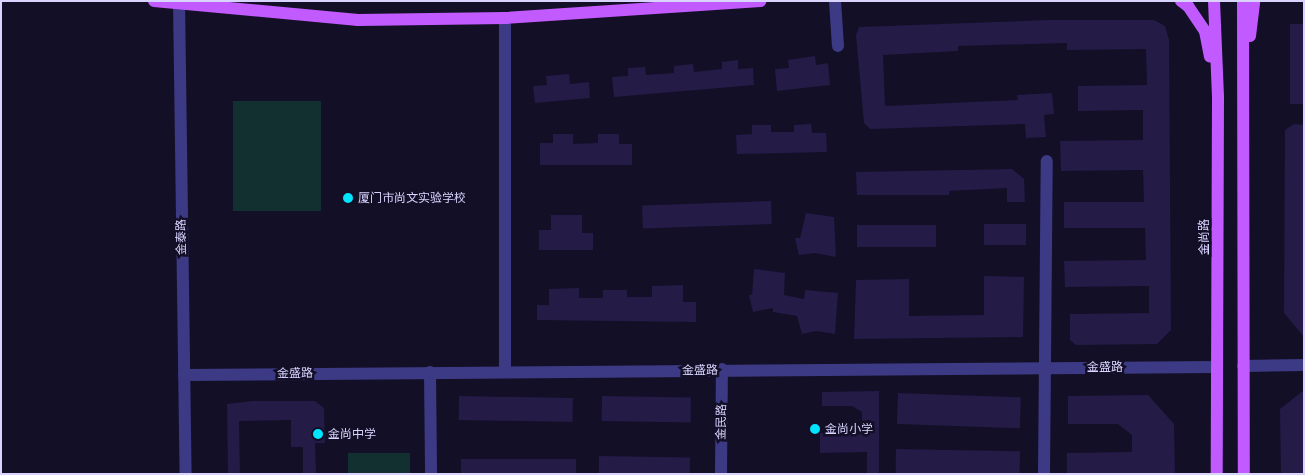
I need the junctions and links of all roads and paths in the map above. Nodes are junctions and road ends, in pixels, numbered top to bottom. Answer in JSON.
{"nodes":[{"id":1,"x":154,"y":1,"type":"edge"},
{"id":2,"x":760,"y":1,"type":"edge"},
{"id":3,"x":834,"y":1,"type":"edge"},
{"id":4,"x":1181,"y":1,"type":"edge"},
{"id":5,"x":1214,"y":1,"type":"edge"},
{"id":6,"x":1243,"y":1,"type":"edge"},
{"id":7,"x":1254,"y":1,"type":"edge"},
{"id":8,"x":179,"y":3,"type":"edge"},
{"id":9,"x":505,"y":18,"type":"junction"},
{"id":10,"x":838,"y":46,"type":"dead end"},
{"id":11,"x":1218,"y":97,"type":"junction"},
{"id":12,"x":1243,"y":126,"type":"junction"},
{"id":13,"x":1047,"y":161,"type":"dead end"},
{"id":14,"x":1304,"y":365,"type":"edge"},
{"id":15,"x":1217,"y":366,"type":"junction"},
{"id":16,"x":1243,"y":366,"type":"junction"},
{"id":17,"x":1046,"y":367,"type":"junction"},
{"id":18,"x":722,"y":369,"type":"junction"},
{"id":19,"x":430,"y":372,"type":"junction"},
{"id":20,"x":505,"y":372,"type":"junction"},
{"id":21,"x":184,"y":374,"type":"junction"},
{"id":22,"x":186,"y":474,"type":"edge"},
{"id":23,"x":431,"y":474,"type":"edge"},
{"id":24,"x":721,"y":474,"type":"edge"},
{"id":25,"x":1044,"y":474,"type":"edge"},
{"id":26,"x":1217,"y":474,"type":"edge"},
{"id":27,"x":1244,"y":474,"type":"edge"}],
"edges":[{"from":1,"to":8,"type":"main road"},
{"from":2,"to":9,"type":"main road"},
{"from":3,"to":10,"type":"street"},
{"from":4,"to":11,"type":"main road"},
{"from":5,"to":11,"type":"main road","name":"金尚路"},
{"from":6,"to":12,"type":"main road"},
{"from":7,"to":12,"type":"main road"},
{"from":8,"to":9,"type":"main road"},
{"from":8,"to":21,"type":"street","name":"金泰路"},
{"from":9,"to":20,"type":"street"},
{"from":11,"to":15,"type":"main road","name":"金尚路"},
{"from":12,"to":16,"type":"main road"},
{"from":13,"to":17,"type":"street"},
{"from":14,"to":16,"type":"street"},
{"from":15,"to":17,"type":"street","name":"金盛路"},
{"from":15,"to":26,"type":"main road","name":"金尚路"},
{"from":16,"to":27,"type":"main road"},
{"from":17,"to":18,"type":"street","name":"金盛路"},
{"from":17,"to":25,"type":"street"},
{"from":18,"to":20,"type":"street","name":"金盛路"},
{"from":18,"to":24,"type":"street","name":"金民路"},
{"from":19,"to":20,"type":"street","name":"金盛路"},
{"from":19,"to":21,"type":"street","name":"金盛路"},
{"from":19,"to":23,"type":"street"},
{"from":21,"to":22,"type":"street","name":"金泰路"}]}
